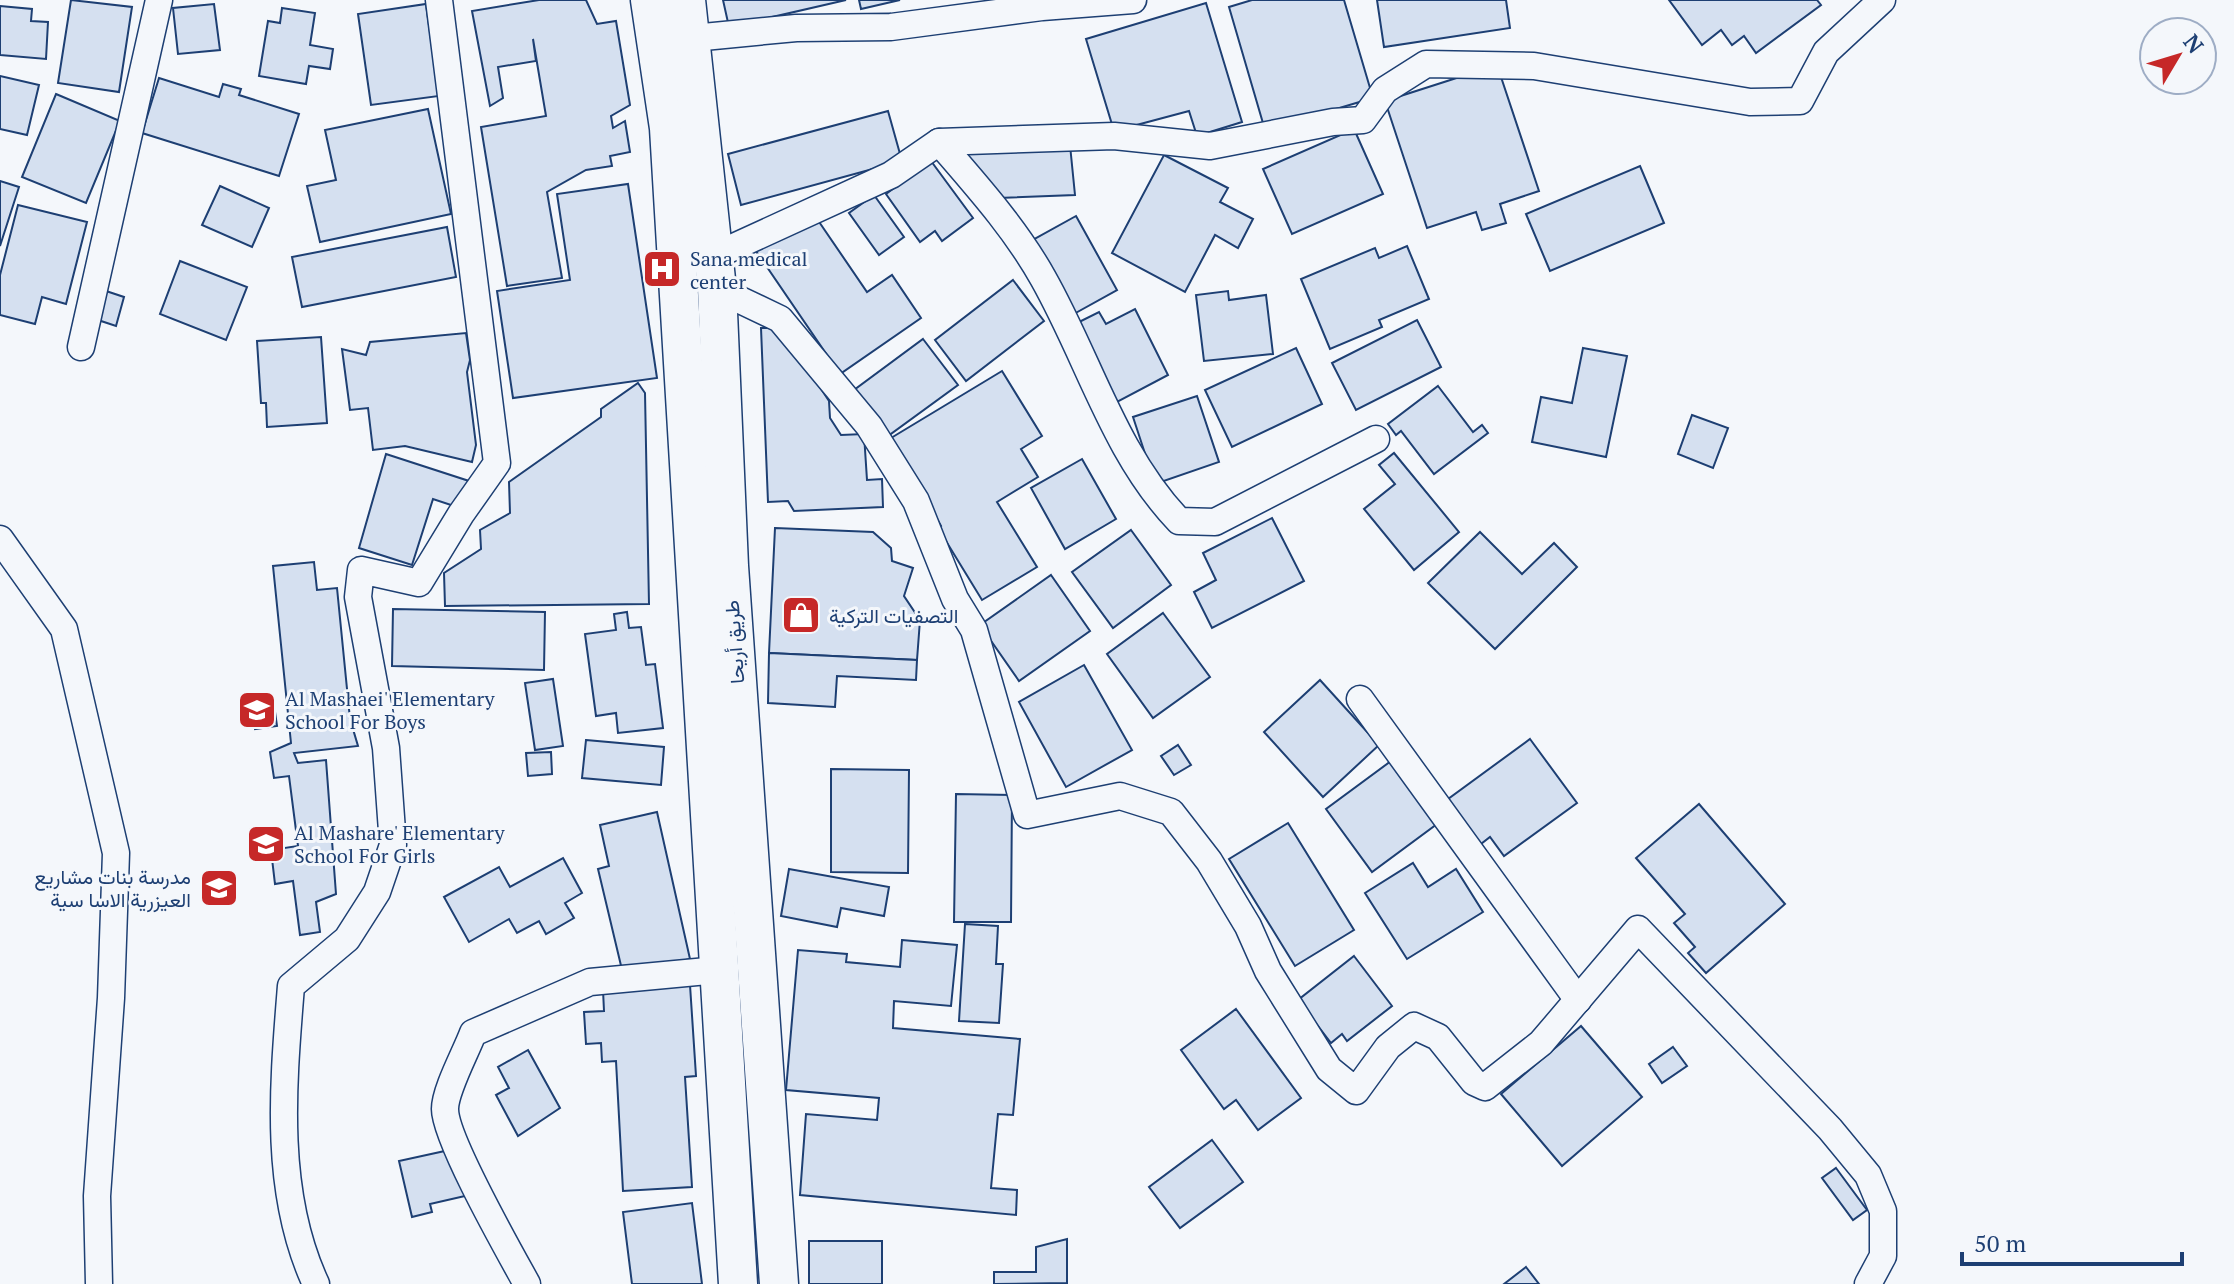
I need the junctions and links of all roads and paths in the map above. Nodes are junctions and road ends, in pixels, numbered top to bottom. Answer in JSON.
{"nodes":[{"id":1,"x":159,"y":0,"type":"edge"},
{"id":2,"x":439,"y":0,"type":"edge"},
{"id":3,"x":650,"y":0,"type":"edge"},
{"id":4,"x":686,"y":0,"type":"edge"},
{"id":5,"x":1133,"y":0,"type":"edge"},
{"id":6,"x":1882,"y":0,"type":"edge"},
{"id":7,"x":693,"y":38,"type":"junction"},
{"id":8,"x":939,"y":142,"type":"junction"},
{"id":9,"x":715,"y":273,"type":"junction"},
{"id":10,"x":81,"y":347,"type":"dead end"},
{"id":11,"x":1376,"y":439,"type":"dead end"},
{"id":12,"x":0,"y":539,"type":"edge"},
{"id":13,"x":1360,"y":699,"type":"dead end"},
{"id":14,"x":718,"y":970,"type":"junction"},
{"id":15,"x":1578,"y":1000,"type":"junction"},
{"id":16,"x":99,"y":1284,"type":"edge"},
{"id":17,"x":316,"y":1284,"type":"edge"},
{"id":18,"x":527,"y":1284,"type":"edge"},
{"id":19,"x":738,"y":1284,"type":"edge"},
{"id":20,"x":779,"y":1284,"type":"edge"},
{"id":21,"x":1868,"y":1284,"type":"edge"}],
"edges":[{"from":1,"to":10,"type":"street"},
{"from":2,"to":17,"type":"street"},
{"from":3,"to":14,"type":"main road","name":"طريق أريحا"},
{"from":4,"to":7,"type":"main road","name":"طريق أريحا"},
{"from":5,"to":7,"type":"street"},
{"from":6,"to":8,"type":"street"},
{"from":7,"to":9,"type":"main road","name":"طريق أريحا"},
{"from":8,"to":9,"type":"street"},
{"from":8,"to":11,"type":"street"},
{"from":9,"to":15,"type":"street"},
{"from":9,"to":20,"type":"main road","name":"طريق أريحا"},
{"from":12,"to":16,"type":"street"},
{"from":13,"to":15,"type":"street"},
{"from":14,"to":18,"type":"street"},
{"from":14,"to":19,"type":"main road","name":"طريق أريحا"},
{"from":15,"to":21,"type":"street"}]}
